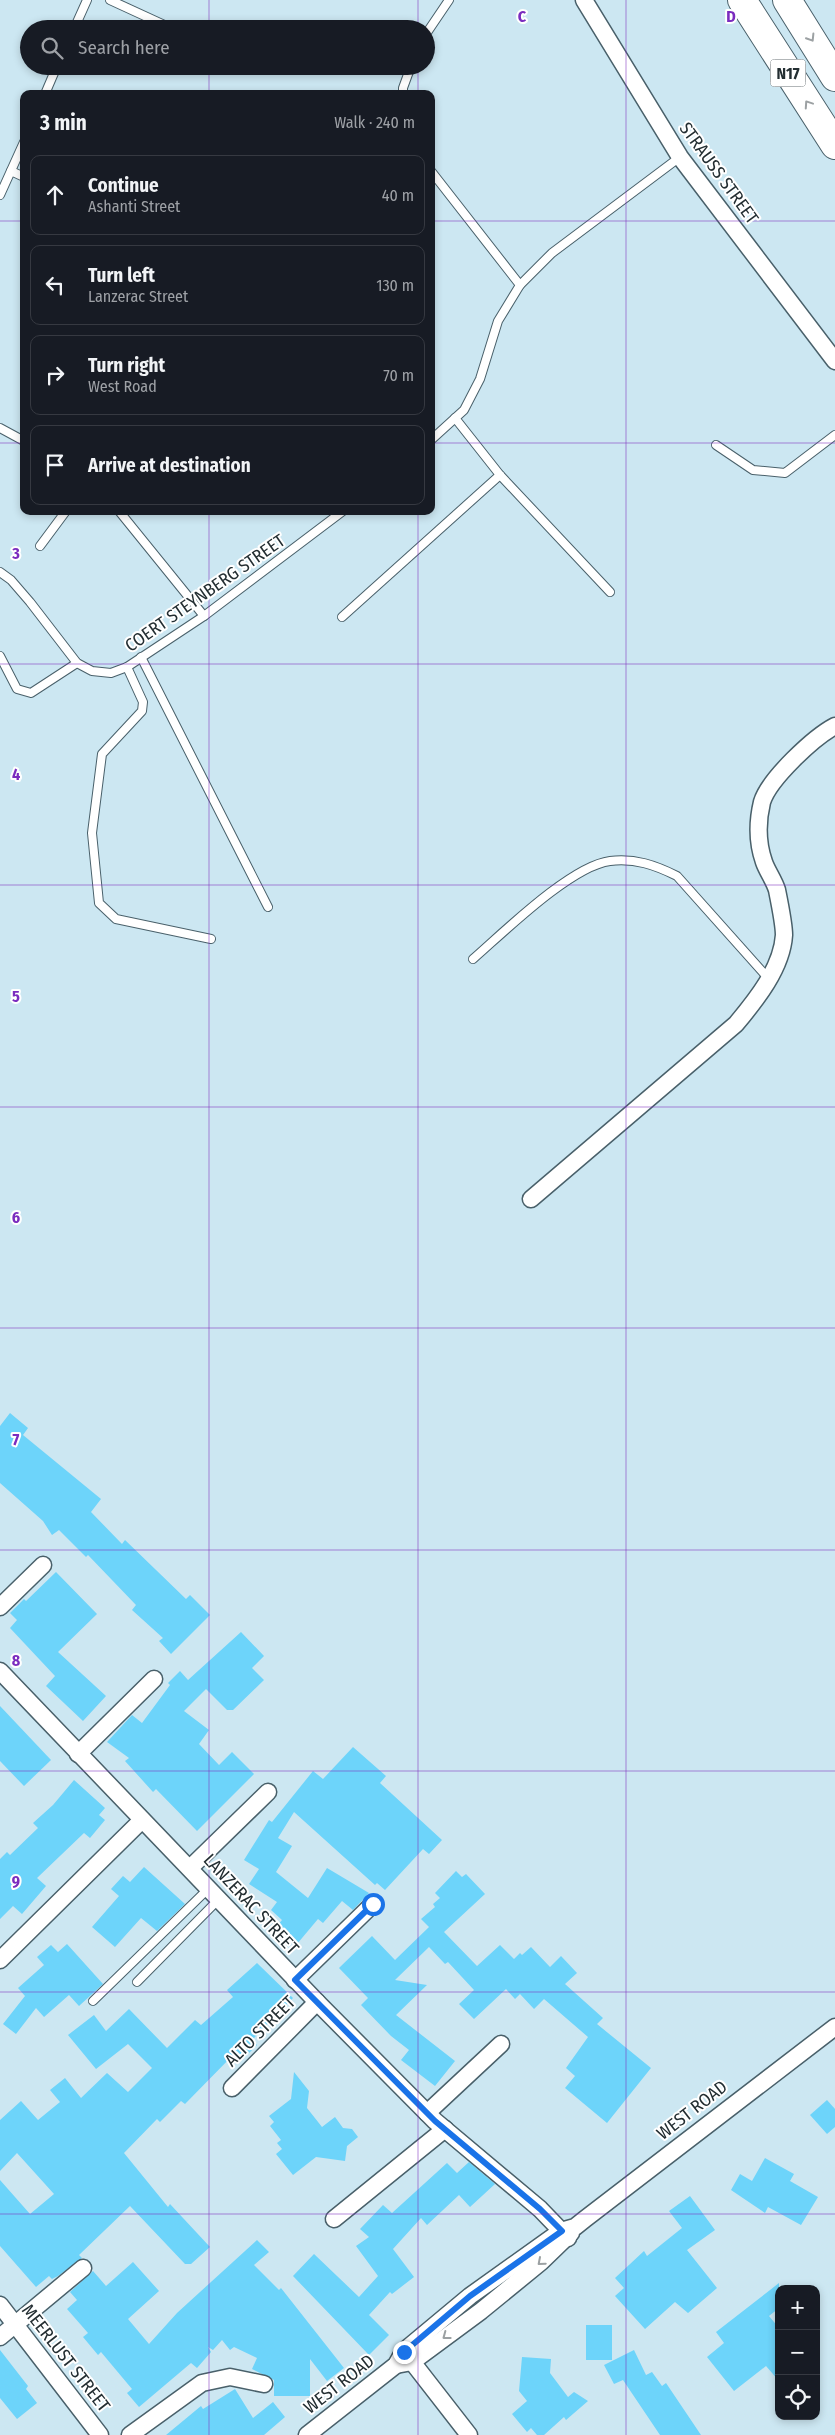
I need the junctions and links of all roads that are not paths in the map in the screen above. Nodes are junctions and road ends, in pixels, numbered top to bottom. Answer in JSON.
{"nodes":[{"id":1,"x":87,"y":0,"type":"edge"},
{"id":2,"x":110,"y":0,"type":"edge"},
{"id":3,"x":449,"y":0,"type":"edge"},
{"id":4,"x":584,"y":0,"type":"edge"},
{"id":5,"x":742,"y":0,"type":"edge"},
{"id":6,"x":787,"y":0,"type":"edge"},
{"id":7,"x":78,"y":20,"type":"edge"},
{"id":8,"x":153,"y":20,"type":"edge"},
{"id":9,"x":435,"y":21,"type":"edge"},
{"id":10,"x":54,"y":75,"type":"edge"},
{"id":11,"x":408,"y":75,"type":"edge"},
{"id":12,"x":835,"y":77,"type":"edge"},
{"id":13,"x":47,"y":90,"type":"edge"},
{"id":14,"x":403,"y":90,"type":"edge"},
{"id":15,"x":835,"y":145,"type":"edge"},
{"id":16,"x":20,"y":151,"type":"edge"},
{"id":17,"x":680,"y":157,"type":"junction"},
{"id":18,"x":11,"y":171,"type":"junction"},
{"id":19,"x":20,"y":175,"type":"edge"},
{"id":20,"x":435,"y":176,"type":"edge"},
{"id":21,"x":0,"y":194,"type":"edge"},
{"id":22,"x":520,"y":285,"type":"junction"},
{"id":23,"x":835,"y":362,"type":"edge"},
{"id":24,"x":455,"y":418,"type":"junction"},
{"id":25,"x":0,"y":428,"type":"edge"},
{"id":26,"x":835,"y":435,"type":"edge"},
{"id":27,"x":435,"y":436,"type":"edge"},
{"id":28,"x":20,"y":439,"type":"edge"},
{"id":29,"x":716,"y":445,"type":"dead end"},
{"id":30,"x":500,"y":475,"type":"junction"},
{"id":31,"x":63,"y":515,"type":"edge"},
{"id":32,"x":122,"y":515,"type":"edge"},
{"id":33,"x":338,"y":515,"type":"edge"},
{"id":34,"x":40,"y":546,"type":"dead end"},
{"id":35,"x":0,"y":572,"type":"edge"},
{"id":36,"x":610,"y":592,"type":"dead end"},
{"id":37,"x":204,"y":616,"type":"junction"},
{"id":38,"x":342,"y":617,"type":"dead end"},
{"id":39,"x":0,"y":656,"type":"edge"},
{"id":40,"x":141,"y":658,"type":"junction"},
{"id":41,"x":77,"y":663,"type":"junction"},
{"id":42,"x":126,"y":667,"type":"junction"},
{"id":43,"x":835,"y":726,"type":"edge"},
{"id":44,"x":268,"y":907,"type":"dead end"},
{"id":45,"x":212,"y":939,"type":"dead end"},
{"id":46,"x":473,"y":958,"type":"dead end"},
{"id":47,"x":768,"y":978,"type":"junction"},
{"id":48,"x":531,"y":1199,"type":"dead end"},
{"id":49,"x":43,"y":1566,"type":"dead end"},
{"id":50,"x":0,"y":1606,"type":"edge"},
{"id":51,"x":0,"y":1671,"type":"edge"},
{"id":52,"x":154,"y":1679,"type":"dead end"},
{"id":53,"x":78,"y":1754,"type":"junction"},
{"id":54,"x":268,"y":1792,"type":"dead end"},
{"id":55,"x":142,"y":1820,"type":"junction"},
{"id":56,"x":190,"y":1868,"type":"junction"},
{"id":57,"x":214,"y":1894,"type":"junction"},
{"id":58,"x":373,"y":1904,"type":"dead end"},
{"id":59,"x":0,"y":1960,"type":"edge"},
{"id":60,"x":295,"y":1980,"type":"junction"},
{"id":61,"x":137,"y":1982,"type":"dead end"},
{"id":62,"x":93,"y":2001,"type":"dead end"},
{"id":63,"x":317,"y":2002,"type":"junction"},
{"id":64,"x":835,"y":2027,"type":"edge"},
{"id":65,"x":501,"y":2044,"type":"dead end"},
{"id":66,"x":232,"y":2088,"type":"dead end"},
{"id":67,"x":427,"y":2113,"type":"junction"},
{"id":68,"x":445,"y":2130,"type":"junction"},
{"id":69,"x":334,"y":2219,"type":"dead end"},
{"id":70,"x":568,"y":2232,"type":"junction"},
{"id":71,"x":83,"y":2268,"type":"dead end"},
{"id":72,"x":0,"y":2305,"type":"edge"},
{"id":73,"x":15,"y":2325,"type":"junction"},
{"id":74,"x":0,"y":2336,"type":"edge"},
{"id":75,"x":404,"y":2359,"type":"junction"},
{"id":76,"x":264,"y":2384,"type":"dead end"},
{"id":77,"x":100,"y":2435,"type":"edge"},
{"id":78,"x":130,"y":2435,"type":"edge"},
{"id":79,"x":307,"y":2435,"type":"edge"},
{"id":80,"x":469,"y":2435,"type":"edge"}],
"edges":[{"from":1,"to":7,"type":"lane"},
{"from":2,"to":8,"type":"lane"},
{"from":3,"to":9,"type":"lane"},
{"from":4,"to":17,"type":"street","name":"STRAUSS STREET"},
{"from":15,"to":5,"type":"highway","number":"N17","one_way":true},
{"from":6,"to":12,"type":"highway","number":"N17","one_way":true},
{"from":10,"to":13,"type":"lane"},
{"from":11,"to":14,"type":"lane"},
{"from":16,"to":18,"type":"lane"},
{"from":17,"to":22,"type":"lane"},
{"from":17,"to":23,"type":"street","name":"STRAUSS STREET"},
{"from":18,"to":19,"type":"lane"},
{"from":18,"to":21,"type":"lane"},
{"from":20,"to":22,"type":"lane"},
{"from":22,"to":24,"type":"lane"},
{"from":24,"to":27,"type":"lane"},
{"from":24,"to":30,"type":"lane"},
{"from":25,"to":28,"type":"lane"},
{"from":26,"to":29,"type":"lane"},
{"from":30,"to":36,"type":"lane"},
{"from":30,"to":38,"type":"lane"},
{"from":31,"to":34,"type":"lane"},
{"from":32,"to":37,"type":"lane"},
{"from":33,"to":37,"type":"lane","name":"COERT STEYNBERG STREET"},
{"from":35,"to":41,"type":"lane"},
{"from":37,"to":40,"type":"lane","name":"COERT STEYNBERG STREET"},
{"from":39,"to":41,"type":"lane"},
{"from":40,"to":42,"type":"lane","name":"COERT STEYNBERG STREET"},
{"from":40,"to":44,"type":"lane"},
{"from":41,"to":42,"type":"lane","name":"COERT STEYNBERG STREET"},
{"from":42,"to":45,"type":"lane"},
{"from":43,"to":47,"type":"street"},
{"from":46,"to":47,"type":"lane"},
{"from":47,"to":48,"type":"street"},
{"from":49,"to":50,"type":"street"},
{"from":51,"to":53,"type":"street","name":"LANZERAC STREET"},
{"from":52,"to":53,"type":"street"},
{"from":53,"to":55,"type":"street","name":"LANZERAC STREET"},
{"from":54,"to":56,"type":"street"},
{"from":55,"to":56,"type":"street","name":"LANZERAC STREET"},
{"from":55,"to":59,"type":"street"},
{"from":56,"to":57,"type":"street","name":"LANZERAC STREET"},
{"from":57,"to":60,"type":"street","name":"LANZERAC STREET"},
{"from":57,"to":61,"type":"lane"},
{"from":57,"to":62,"type":"lane"},
{"from":58,"to":60,"type":"street"},
{"from":60,"to":63,"type":"street","name":"LANZERAC STREET"},
{"from":63,"to":66,"type":"street","name":"ALTO STREET"},
{"from":63,"to":67,"type":"street","name":"LANZERAC STREET"},
{"from":64,"to":70,"type":"street","name":"WEST ROAD"},
{"from":65,"to":67,"type":"street"},
{"from":67,"to":68,"type":"street","name":"LANZERAC STREET"},
{"from":68,"to":69,"type":"street"},
{"from":68,"to":70,"type":"street","name":"LANZERAC STREET"},
{"from":70,"to":75,"type":"street","name":"WEST ROAD"},
{"from":71,"to":73,"type":"street"},
{"from":72,"to":73,"type":"street","name":"MEERLUST STREET"},
{"from":73,"to":74,"type":"street"},
{"from":73,"to":77,"type":"street","name":"MEERLUST STREET"},
{"from":75,"to":79,"type":"street","name":"WEST ROAD"},
{"from":75,"to":80,"type":"street"},
{"from":76,"to":78,"type":"street"}]}
